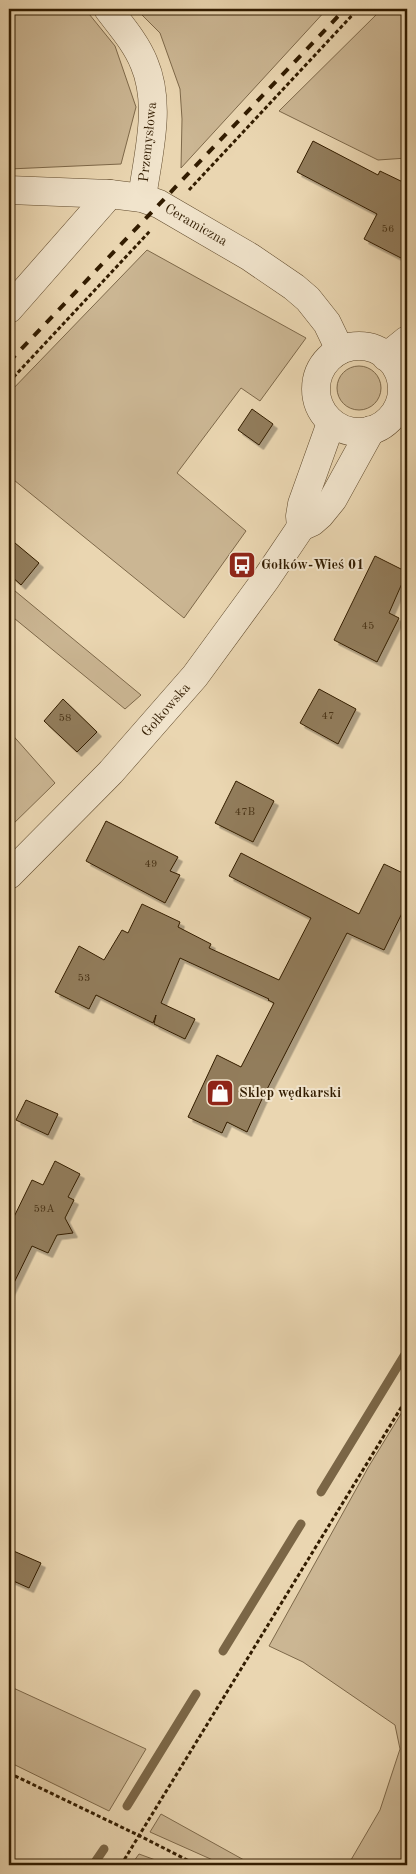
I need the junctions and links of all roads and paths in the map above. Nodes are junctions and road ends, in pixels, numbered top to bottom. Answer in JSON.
{"nodes":[{"id":1,"x":108,"y":9,"type":"edge"},
{"id":2,"x":9,"y":190,"type":"edge"},
{"id":3,"x":110,"y":194,"type":"junction"},
{"id":4,"x":142,"y":198,"type":"junction"},
{"id":5,"x":9,"y":309,"type":"edge"},
{"id":6,"x":407,"y":340,"type":"edge"},
{"id":7,"x":340,"y":350,"type":"junction"},
{"id":8,"x":386,"y":356,"type":"junction"},
{"id":9,"x":404,"y":381,"type":"edge"},
{"id":10,"x":331,"y":423,"type":"junction"},
{"id":11,"x":371,"y":430,"type":"junction"},
{"id":12,"x":301,"y":527,"type":"junction"},
{"id":13,"x":9,"y":875,"type":"edge"},
{"id":14,"x":407,"y":1398,"type":"edge"},
{"id":15,"x":9,"y":1773,"type":"edge"},
{"id":16,"x":140,"y":1836,"type":"junction"},
{"id":17,"x":121,"y":1865,"type":"edge"},
{"id":18,"x":197,"y":1865,"type":"edge"}],
"edges":[{"from":1,"to":4,"type":"street","name":"Przemysłowa"},
{"from":2,"to":3,"type":"street","name":"Ceramiczna"},
{"from":3,"to":4,"type":"street","name":"Ceramiczna"},
{"from":3,"to":5,"type":"street"},
{"from":4,"to":7,"type":"street","name":"Ceramiczna"},
{"from":6,"to":8,"type":"street"},
{"from":7,"to":8,"type":"street"},
{"from":7,"to":10,"type":"street"},
{"from":8,"to":9,"type":"street"},
{"from":9,"to":11,"type":"street"},
{"from":10,"to":11,"type":"street"},
{"from":10,"to":12,"type":"street"},
{"from":11,"to":12,"type":"street","name":"Gołkowska"},
{"from":12,"to":13,"type":"street","name":"Gołkowska"},
{"from":14,"to":16,"type":"path"},
{"from":15,"to":16,"type":"path"},
{"from":16,"to":17,"type":"path"},
{"from":16,"to":18,"type":"path"}]}
